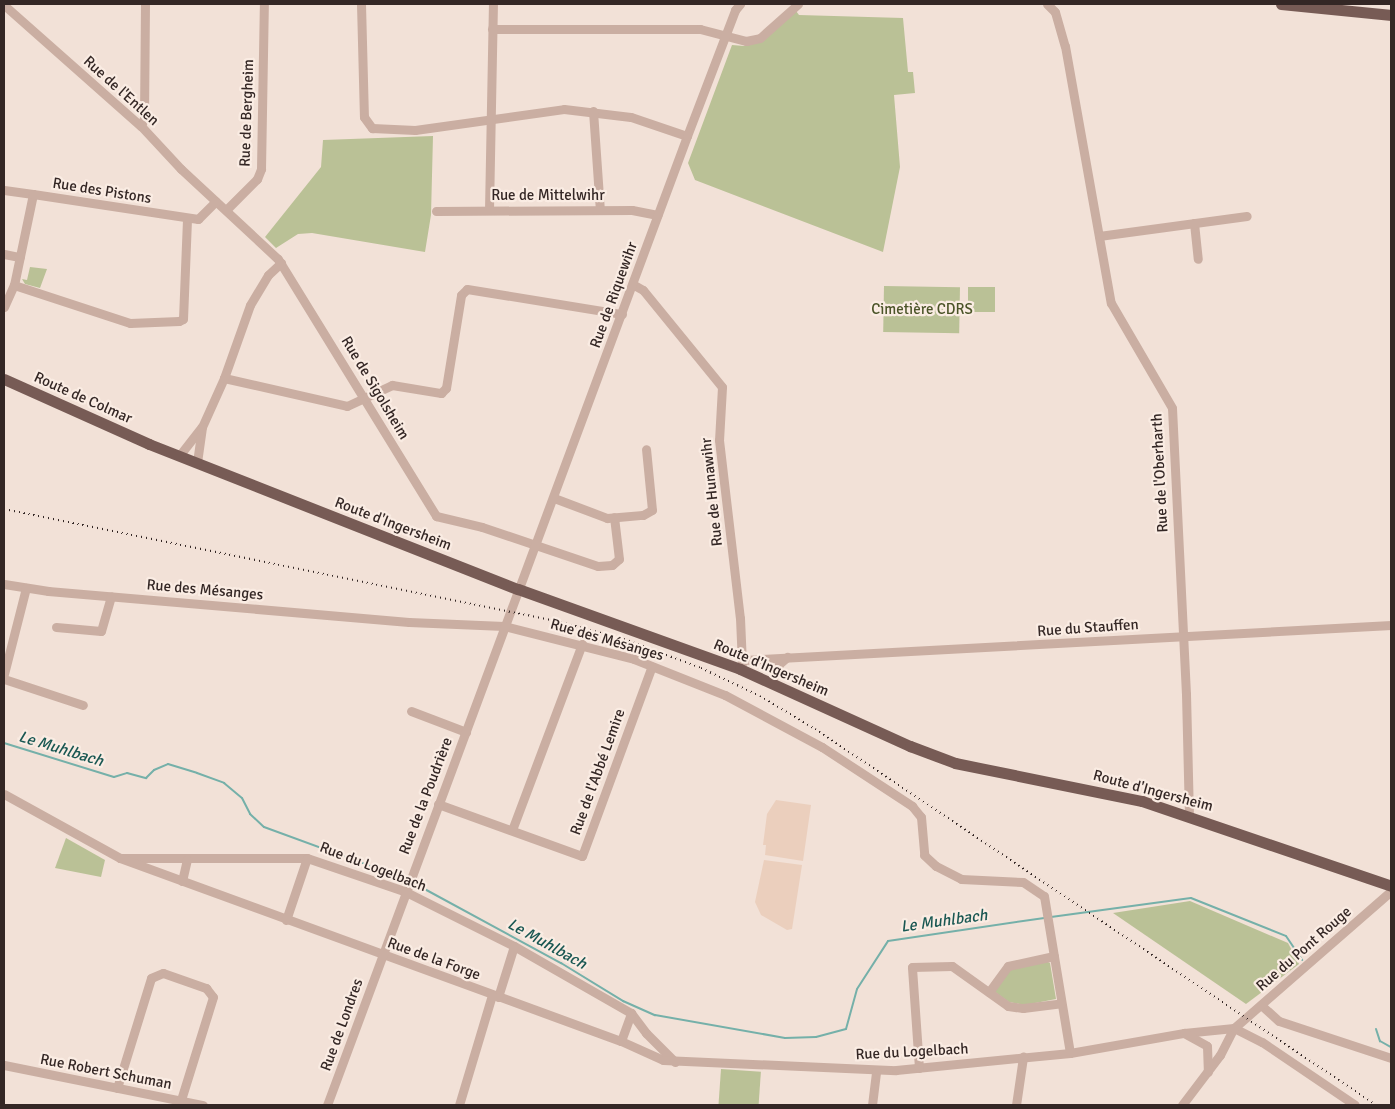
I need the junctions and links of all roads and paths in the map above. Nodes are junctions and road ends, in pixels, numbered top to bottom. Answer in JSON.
{"nodes":[{"id":1,"x":145,"y":4,"type":"edge"},
{"id":2,"x":264,"y":4,"type":"edge"},
{"id":3,"x":361,"y":4,"type":"edge"},
{"id":4,"x":493,"y":4,"type":"edge"},
{"id":5,"x":798,"y":4,"type":"edge"},
{"id":6,"x":1047,"y":4,"type":"edge"},
{"id":7,"x":1281,"y":4,"type":"edge"},
{"id":8,"x":4,"y":5,"type":"edge"},
{"id":9,"x":736,"y":6,"type":"edge"},
{"id":10,"x":1391,"y":15,"type":"edge"},
{"id":11,"x":492,"y":29,"type":"junction"},
{"id":12,"x":724,"y":36,"type":"junction"},
{"id":13,"x":593,"y":111,"type":"junction"},
{"id":14,"x":492,"y":117,"type":"junction"},
{"id":15,"x":141,"y":126,"type":"junction"},
{"id":16,"x":687,"y":136,"type":"junction"},
{"id":17,"x":4,"y":190,"type":"edge"},
{"id":18,"x":33,"y":194,"type":"junction"},
{"id":19,"x":216,"y":201,"type":"junction"},
{"id":20,"x":226,"y":210,"type":"junction"},
{"id":21,"x":490,"y":210,"type":"junction"},
{"id":22,"x":600,"y":210,"type":"junction"},
{"id":23,"x":436,"y":211,"type":"dead end"},
{"id":24,"x":658,"y":215,"type":"junction"},
{"id":25,"x":1247,"y":216,"type":"dead end"},
{"id":26,"x":187,"y":218,"type":"junction"},
{"id":27,"x":1194,"y":223,"type":"junction"},
{"id":28,"x":1099,"y":236,"type":"junction"},
{"id":29,"x":4,"y":254,"type":"edge"},
{"id":30,"x":20,"y":257,"type":"junction"},
{"id":31,"x":1198,"y":259,"type":"dead end"},
{"id":32,"x":281,"y":263,"type":"junction"},
{"id":33,"x":14,"y":285,"type":"junction"},
{"id":34,"x":634,"y":285,"type":"junction"},
{"id":35,"x":4,"y":307,"type":"edge"},
{"id":36,"x":622,"y":314,"type":"junction"},
{"id":37,"x":224,"y":378,"type":"junction"},
{"id":38,"x":4,"y":379,"type":"edge"},
{"id":39,"x":365,"y":400,"type":"junction"},
{"id":40,"x":202,"y":427,"type":"junction"},
{"id":41,"x":149,"y":444,"type":"joint"},
{"id":42,"x":646,"y":449,"type":"dead end"},
{"id":43,"x":179,"y":456,"type":"junction"},
{"id":44,"x":197,"y":463,"type":"junction"},
{"id":45,"x":554,"y":498,"type":"junction"},
{"id":46,"x":614,"y":517,"type":"junction"},
{"id":47,"x":535,"y":546,"type":"junction"},
{"id":48,"x":4,"y":584,"type":"edge"},
{"id":49,"x":26,"y":588,"type":"junction"},
{"id":50,"x":518,"y":589,"type":"junction"},
{"id":51,"x":111,"y":596,"type":"junction"},
{"id":52,"x":1391,"y":625,"type":"edge"},
{"id":53,"x":504,"y":626,"type":"junction"},
{"id":54,"x":56,"y":627,"type":"dead end"},
{"id":55,"x":1183,"y":635,"type":"junction"},
{"id":56,"x":582,"y":644,"type":"junction"},
{"id":57,"x":787,"y":657,"type":"junction"},
{"id":58,"x":742,"y":665,"type":"junction"},
{"id":59,"x":652,"y":666,"type":"junction"},
{"id":60,"x":4,"y":674,"type":"edge"},
{"id":61,"x":4,"y":679,"type":"edge"},
{"id":62,"x":771,"y":683,"type":"junction"},
{"id":63,"x":83,"y":704,"type":"dead end"},
{"id":64,"x":411,"y":711,"type":"dead end"},
{"id":65,"x":466,"y":732,"type":"junction"},
{"id":66,"x":4,"y":794,"type":"edge"},
{"id":67,"x":438,"y":804,"type":"junction"},
{"id":68,"x":1189,"y":815,"type":"junction"},
{"id":69,"x":512,"y":830,"type":"junction"},
{"id":70,"x":120,"y":858,"type":"junction"},
{"id":71,"x":307,"y":858,"type":"junction"},
{"id":72,"x":187,"y":860,"type":"junction"},
{"id":73,"x":182,"y":881,"type":"junction"},
{"id":74,"x":1391,"y":886,"type":"edge"},
{"id":75,"x":404,"y":891,"type":"junction"},
{"id":76,"x":1391,"y":891,"type":"edge"},
{"id":77,"x":286,"y":920,"type":"junction"},
{"id":78,"x":514,"y":946,"type":"junction"},
{"id":79,"x":382,"y":954,"type":"junction"},
{"id":80,"x":1054,"y":956,"type":"junction"},
{"id":81,"x":988,"y":992,"type":"junction"},
{"id":82,"x":495,"y":996,"type":"junction"},
{"id":83,"x":1061,"y":1003,"type":"junction"},
{"id":84,"x":1261,"y":1005,"type":"junction"},
{"id":85,"x":631,"y":1013,"type":"junction"},
{"id":86,"x":1234,"y":1028,"type":"junction"},
{"id":87,"x":1184,"y":1033,"type":"junction"},
{"id":88,"x":621,"y":1041,"type":"junction"},
{"id":89,"x":1070,"y":1052,"type":"junction"},
{"id":90,"x":1023,"y":1058,"type":"junction"},
{"id":91,"x":1391,"y":1058,"type":"edge"},
{"id":92,"x":675,"y":1062,"type":"junction"},
{"id":93,"x":4,"y":1065,"type":"edge"},
{"id":94,"x":919,"y":1068,"type":"junction"},
{"id":95,"x":876,"y":1070,"type":"junction"},
{"id":96,"x":1208,"y":1072,"type":"junction"},
{"id":97,"x":117,"y":1088,"type":"junction"},
{"id":98,"x":181,"y":1100,"type":"junction"},
{"id":99,"x":203,"y":1105,"type":"edge"},
{"id":100,"x":327,"y":1105,"type":"edge"},
{"id":101,"x":460,"y":1105,"type":"edge"},
{"id":102,"x":872,"y":1105,"type":"edge"},
{"id":103,"x":1016,"y":1105,"type":"edge"},
{"id":104,"x":1182,"y":1105,"type":"edge"},
{"id":105,"x":1355,"y":1105,"type":"edge"}],
"edges":[{"from":1,"to":15,"type":"street"},
{"from":2,"to":20,"type":"street","name":"Rue de Bergheim"},
{"from":3,"to":14,"type":"street"},
{"from":4,"to":11,"type":"street"},
{"from":5,"to":12,"type":"street"},
{"from":6,"to":28,"type":"street","name":"Rue de l'Oberharth"},
{"from":7,"to":10,"type":"main road"},
{"from":8,"to":15,"type":"street","name":"Rue de l'Entlen"},
{"from":9,"to":12,"type":"street","name":"Rue de Riquewihr"},
{"from":11,"to":12,"type":"street"},
{"from":11,"to":14,"type":"street"},
{"from":12,"to":16,"type":"street","name":"Rue de Riquewihr"},
{"from":13,"to":14,"type":"street"},
{"from":13,"to":16,"type":"street"},
{"from":13,"to":22,"type":"street"},
{"from":14,"to":21,"type":"street"},
{"from":15,"to":19,"type":"street","name":"Rue de l'Entlen"},
{"from":16,"to":24,"type":"street","name":"Rue de Riquewihr"},
{"from":17,"to":18,"type":"street"},
{"from":18,"to":26,"type":"street","name":"Rue des Pistons"},
{"from":18,"to":30,"type":"street","name":"Rue des Pistons"},
{"from":19,"to":20,"type":"street","name":"Rue de Sigolsheim"},
{"from":19,"to":26,"type":"street"},
{"from":20,"to":32,"type":"street","name":"Rue de Sigolsheim"},
{"from":21,"to":22,"type":"street","name":"Rue de Mittelwihr"},
{"from":21,"to":23,"type":"street","name":"Rue de Mittelwihr"},
{"from":22,"to":24,"type":"street","name":"Rue de Mittelwihr"},
{"from":24,"to":34,"type":"street","name":"Rue de Riquewihr"},
{"from":25,"to":27,"type":"street"},
{"from":26,"to":33,"type":"street"},
{"from":27,"to":28,"type":"street"},
{"from":27,"to":31,"type":"street"},
{"from":28,"to":55,"type":"street","name":"Rue de l'Oberharth"},
{"from":29,"to":30,"type":"street"},
{"from":30,"to":33,"type":"street","name":"Rue des Pistons"},
{"from":32,"to":37,"type":"street"},
{"from":32,"to":39,"type":"street","name":"Rue de Sigolsheim"},
{"from":33,"to":35,"type":"street","name":"Rue des Pistons"},
{"from":34,"to":36,"type":"street","name":"Rue de Riquewihr"},
{"from":34,"to":58,"type":"street","name":"Rue de Hunawihr"},
{"from":36,"to":39,"type":"street"},
{"from":36,"to":45,"type":"street","name":"Rue de Riquewihr"},
{"from":37,"to":39,"type":"street"},
{"from":37,"to":40,"type":"street"},
{"from":38,"to":41,"type":"main road","name":"Route de Colmar"},
{"from":39,"to":47,"type":"street","name":"Rue de Sigolsheim"},
{"from":40,"to":43,"type":"street"},
{"from":40,"to":44,"type":"street"},
{"from":41,"to":43,"type":"main road","name":"Route d'Ingersheim"},
{"from":42,"to":46,"type":"street"},
{"from":43,"to":44,"type":"main road","name":"Route d'Ingersheim"},
{"from":44,"to":50,"type":"main road","name":"Route d'Ingersheim"},
{"from":45,"to":46,"type":"street"},
{"from":45,"to":47,"type":"street","name":"Rue de Riquewihr"},
{"from":46,"to":47,"type":"street","name":"Rue de Sigolsheim"},
{"from":47,"to":50,"type":"street","name":"Rue de Riquewihr"},
{"from":48,"to":49,"type":"street","name":"Rue des Mésanges"},
{"from":49,"to":51,"type":"street","name":"Rue des Mésanges"},
{"from":49,"to":60,"type":"street"},
{"from":50,"to":53,"type":"street","name":"Rue de la Poudrière"},
{"from":50,"to":58,"type":"main road","name":"Route d'Ingersheim"},
{"from":51,"to":53,"type":"street","name":"Rue des Mésanges"},
{"from":51,"to":54,"type":"street"},
{"from":52,"to":55,"type":"street","name":"Rue du Stauffen"},
{"from":53,"to":56,"type":"street","name":"Rue des Mésanges"},
{"from":53,"to":65,"type":"street","name":"Rue de la Poudrière"},
{"from":55,"to":57,"type":"street","name":"Rue du Stauffen"},
{"from":55,"to":68,"type":"street","name":"Rue de l'Oberharth"},
{"from":56,"to":59,"type":"street","name":"Rue des Mésanges"},
{"from":56,"to":69,"type":"street"},
{"from":57,"to":58,"type":"street","name":"Rue du Stauffen"},
{"from":57,"to":62,"type":"street"},
{"from":58,"to":62,"type":"main road","name":"Route d'Ingersheim"},
{"from":59,"to":69,"type":"street","name":"Rue de l'Abbé Lemire"},
{"from":59,"to":80,"type":"street","name":"Rue des Mésanges"},
{"from":61,"to":63,"type":"street"},
{"from":62,"to":68,"type":"main road","name":"Route d'Ingersheim"},
{"from":64,"to":65,"type":"street","name":"Rue de la Poudrière"},
{"from":65,"to":67,"type":"street","name":"Rue de la Poudrière"},
{"from":66,"to":70,"type":"street","name":"Rue du Logelbach"},
{"from":67,"to":69,"type":"street","name":"Rue de l'Abbé Lemire"},
{"from":67,"to":75,"type":"street","name":"Rue de la Poudrière"},
{"from":68,"to":74,"type":"main road","name":"Route d'Ingersheim"},
{"from":70,"to":72,"type":"street","name":"Rue du Logelbach"},
{"from":70,"to":73,"type":"street","name":"Rue de la Forge"},
{"from":71,"to":72,"type":"street","name":"Rue du Logelbach"},
{"from":71,"to":75,"type":"street","name":"Rue du Logelbach"},
{"from":71,"to":77,"type":"street"},
{"from":72,"to":73,"type":"street"},
{"from":73,"to":77,"type":"street","name":"Rue de la Forge"},
{"from":75,"to":78,"type":"street","name":"Rue du Logelbach"},
{"from":75,"to":79,"type":"street","name":"Rue de la Poudrière"},
{"from":76,"to":84,"type":"street","name":"Rue du Pont Rouge"},
{"from":77,"to":79,"type":"street","name":"Rue de la Forge"},
{"from":78,"to":82,"type":"street"},
{"from":78,"to":85,"type":"street","name":"Rue du Logelbach"},
{"from":79,"to":82,"type":"street","name":"Rue de la Forge"},
{"from":79,"to":100,"type":"street","name":"Rue de Londres"},
{"from":80,"to":81,"type":"street"},
{"from":80,"to":83,"type":"street"},
{"from":81,"to":83,"type":"street"},
{"from":81,"to":94,"type":"street"},
{"from":82,"to":88,"type":"street","name":"Rue de la Forge"},
{"from":82,"to":101,"type":"street"},
{"from":83,"to":89,"type":"street"},
{"from":84,"to":86,"type":"street","name":"Rue du Pont Rouge"},
{"from":84,"to":91,"type":"street"},
{"from":85,"to":88,"type":"street"},
{"from":85,"to":92,"type":"street","name":"Rue du Logelbach"},
{"from":86,"to":87,"type":"street","name":"Rue du Logelbach"},
{"from":86,"to":96,"type":"street","name":"Rue du Pont Rouge"},
{"from":86,"to":105,"type":"street"},
{"from":87,"to":89,"type":"street","name":"Rue du Logelbach"},
{"from":87,"to":96,"type":"street"},
{"from":88,"to":92,"type":"street","name":"Rue de la Forge"},
{"from":89,"to":90,"type":"street","name":"Rue du Logelbach"},
{"from":90,"to":94,"type":"street","name":"Rue du Logelbach"},
{"from":90,"to":103,"type":"street"},
{"from":92,"to":95,"type":"street","name":"Rue du Logelbach"},
{"from":93,"to":97,"type":"street","name":"Rue Robert Schuman"},
{"from":94,"to":95,"type":"street","name":"Rue du Logelbach"},
{"from":95,"to":102,"type":"street"},
{"from":96,"to":104,"type":"street","name":"Rue du Pont Rouge"},
{"from":97,"to":98,"type":"street","name":"Rue Robert Schuman"},
{"from":97,"to":98,"type":"street"},
{"from":98,"to":99,"type":"street","name":"Rue Robert Schuman"}]}
